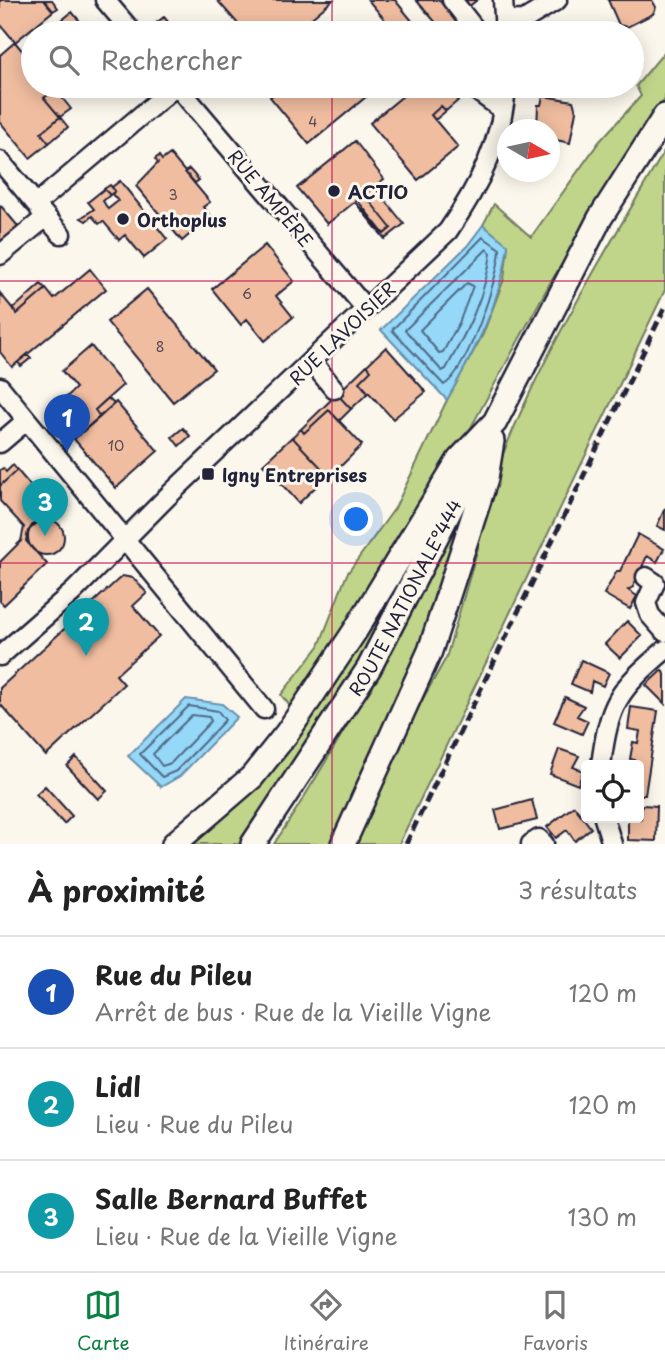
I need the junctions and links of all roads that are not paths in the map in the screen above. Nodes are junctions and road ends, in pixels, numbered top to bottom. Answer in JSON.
{"nodes":[{"id":1,"x":105,"y":0,"type":"edge"},
{"id":2,"x":452,"y":0,"type":"edge"},
{"id":3,"x":503,"y":0,"type":"edge"},
{"id":4,"x":556,"y":0,"type":"edge"},
{"id":5,"x":123,"y":21,"type":"edge"},
{"id":6,"x":469,"y":21,"type":"edge"},
{"id":7,"x":505,"y":21,"type":"edge"},
{"id":8,"x":521,"y":21,"type":"edge"},
{"id":9,"x":163,"y":98,"type":"edge"},
{"id":10,"x":186,"y":98,"type":"edge"},
{"id":11,"x":486,"y":98,"type":"edge"},
{"id":12,"x":505,"y":98,"type":"edge"},
{"id":13,"x":503,"y":110,"type":"junction"},
{"id":14,"x":665,"y":116,"type":"edge"},
{"id":15,"x":0,"y":162,"type":"edge"},
{"id":16,"x":41,"y":211,"type":"junction"},
{"id":17,"x":61,"y":234,"type":"dead end"},
{"id":18,"x":0,"y":256,"type":"edge"},
{"id":19,"x":366,"y":309,"type":"junction"},
{"id":20,"x":312,"y":362,"type":"junction"},
{"id":21,"x":0,"y":387,"type":"edge"},
{"id":22,"x":334,"y":389,"type":"dead end"},
{"id":23,"x":27,"y":420,"type":"junction"},
{"id":24,"x":495,"y":422,"type":"junction"},
{"id":25,"x":0,"y":443,"type":"edge"},
{"id":26,"x":126,"y":541,"type":"junction"},
{"id":27,"x":646,"y":577,"type":"dead end"},
{"id":28,"x":665,"y":632,"type":"edge"},
{"id":29,"x":665,"y":649,"type":"edge"},
{"id":30,"x":0,"y":656,"type":"edge"},
{"id":31,"x":369,"y":668,"type":"junction"},
{"id":32,"x":264,"y":709,"type":"dead end"},
{"id":33,"x":602,"y":760,"type":"edge"},
{"id":34,"x":604,"y":823,"type":"edge"},
{"id":35,"x":606,"y":842,"type":"edge"},
{"id":36,"x":174,"y":844,"type":"edge"},
{"id":37,"x":253,"y":844,"type":"edge"},
{"id":38,"x":264,"y":844,"type":"edge"},
{"id":39,"x":342,"y":844,"type":"edge"},
{"id":40,"x":531,"y":844,"type":"edge"},
{"id":41,"x":544,"y":844,"type":"edge"}],
"edges":[{"from":1,"to":5,"type":"street"},
{"from":2,"to":6,"type":"street"},
{"from":3,"to":7,"type":"street"},
{"from":4,"to":8,"type":"street"},
{"from":9,"to":16,"type":"street","name":"RUE AMPÈRE"},
{"from":10,"to":19,"type":"street","name":"RUE AMPÈRE"},
{"from":11,"to":13,"type":"street"},
{"from":12,"to":13,"type":"street","name":"RUE LAVOISIER"},
{"from":13,"to":19,"type":"street","name":"RUE LAVOISIER"},
{"from":14,"to":24,"type":"main road","name":"ROUTE NATIONALE°444"},
{"from":15,"to":16,"type":"street"},
{"from":16,"to":17,"type":"street"},
{"from":16,"to":18,"type":"street","name":"RUE AMPÈRE"},
{"from":19,"to":20,"type":"street","name":"RUE LAVOISIER"},
{"from":20,"to":22,"type":"street"},
{"from":20,"to":26,"type":"street","name":"RUE LAVOISIER"},
{"from":21,"to":23,"type":"street"},
{"from":23,"to":25,"type":"street"},
{"from":23,"to":26,"type":"street"},
{"from":24,"to":31,"type":"main road","name":"ROUTE NATIONALE°444"},
{"from":24,"to":36,"type":"main road"},
{"from":24,"to":39,"type":"main road"},
{"from":26,"to":30,"type":"street","name":"RUE LAVOISIER"},
{"from":26,"to":32,"type":"street"},
{"from":27,"to":28,"type":"street"},
{"from":29,"to":33,"type":"street"},
{"from":31,"to":37,"type":"main road","name":"ROUTE NATIONALE°444"},
{"from":31,"to":38,"type":"main road"},
{"from":34,"to":35,"type":"street"},
{"from":40,"to":41,"type":"street"}]}
